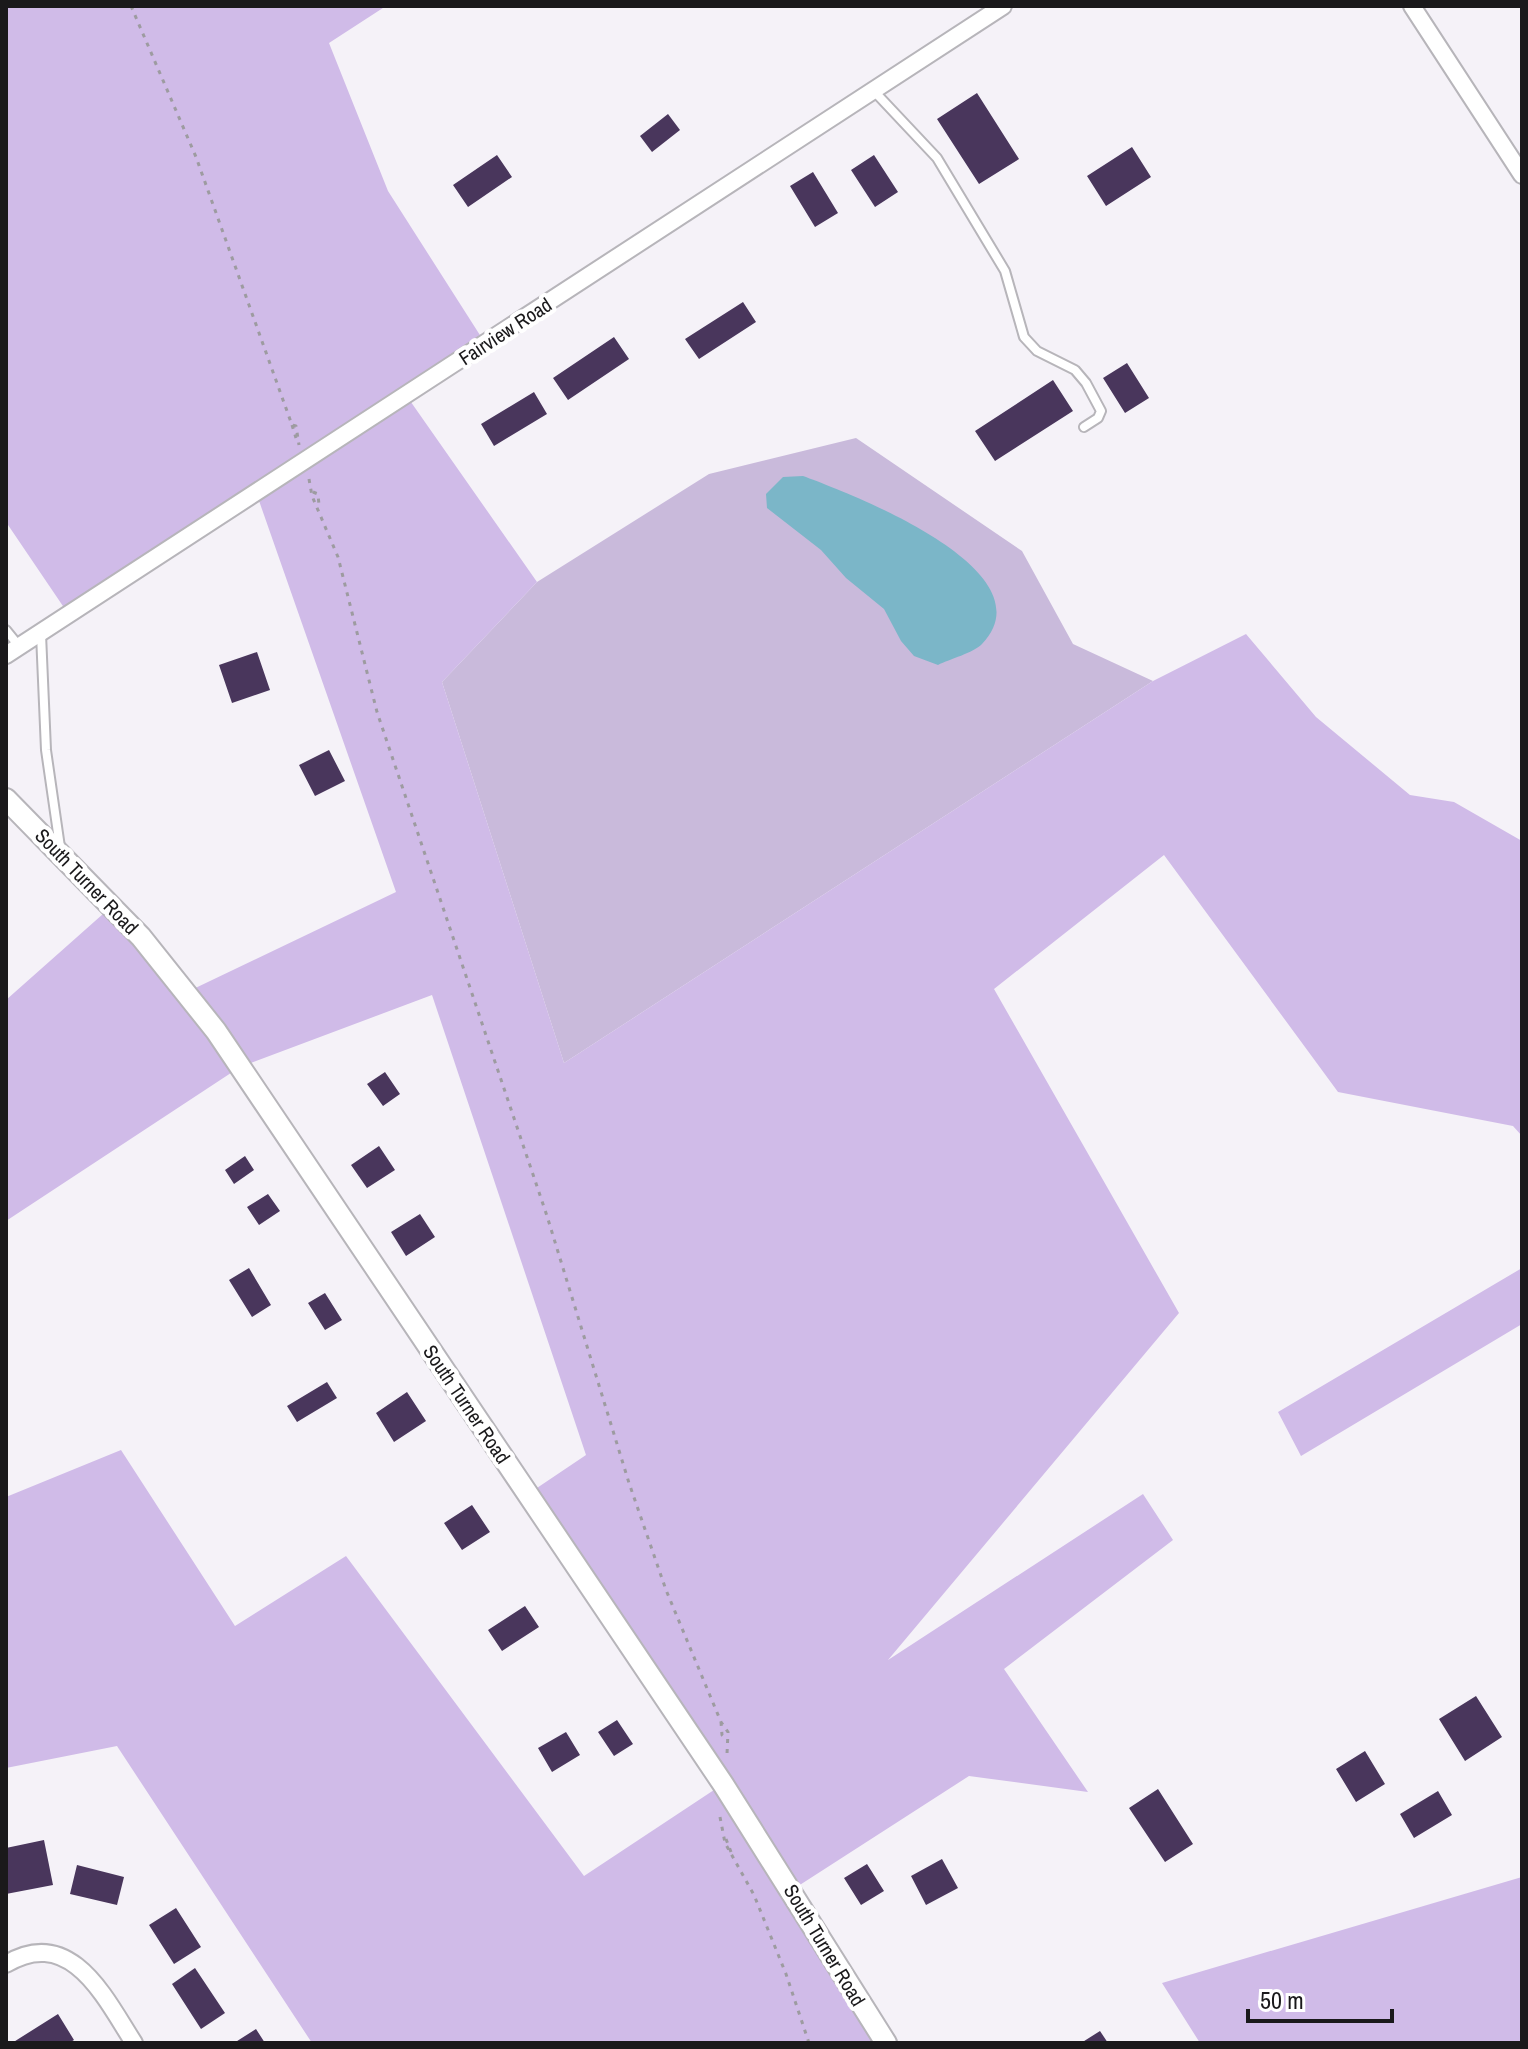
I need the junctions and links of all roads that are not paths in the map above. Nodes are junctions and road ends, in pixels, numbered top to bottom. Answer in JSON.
{"nodes":[{"id":1,"x":1003,"y":6,"type":"edge"},
{"id":2,"x":1412,"y":6,"type":"edge"},
{"id":3,"x":872,"y":90,"type":"junction"},
{"id":4,"x":1522,"y":175,"type":"edge"},
{"id":5,"x":1084,"y":427,"type":"dead end"},
{"id":6,"x":6,"y":630,"type":"edge"},
{"id":7,"x":41,"y":634,"type":"junction"},
{"id":8,"x":13,"y":651,"type":"edge"},
{"id":9,"x":6,"y":799,"type":"edge"},
{"id":10,"x":61,"y":851,"type":"junction"},
{"id":11,"x":6,"y":1964,"type":"edge"},
{"id":12,"x":134,"y":2043,"type":"edge"},
{"id":13,"x":886,"y":2043,"type":"edge"}],
"edges":[{"from":1,"to":3,"type":"street","name":"Fairview Road"},
{"from":2,"to":4,"type":"street"},
{"from":3,"to":5,"type":"lane"},
{"from":3,"to":7,"type":"street","name":"Fairview Road"},
{"from":6,"to":8,"type":"lane"},
{"from":7,"to":8,"type":"street","name":"Fairview Road"},
{"from":7,"to":10,"type":"lane"},
{"from":9,"to":10,"type":"street","name":"South Turner Road"},
{"from":10,"to":13,"type":"street","name":"South Turner Road"},
{"from":11,"to":12,"type":"street"}]}
